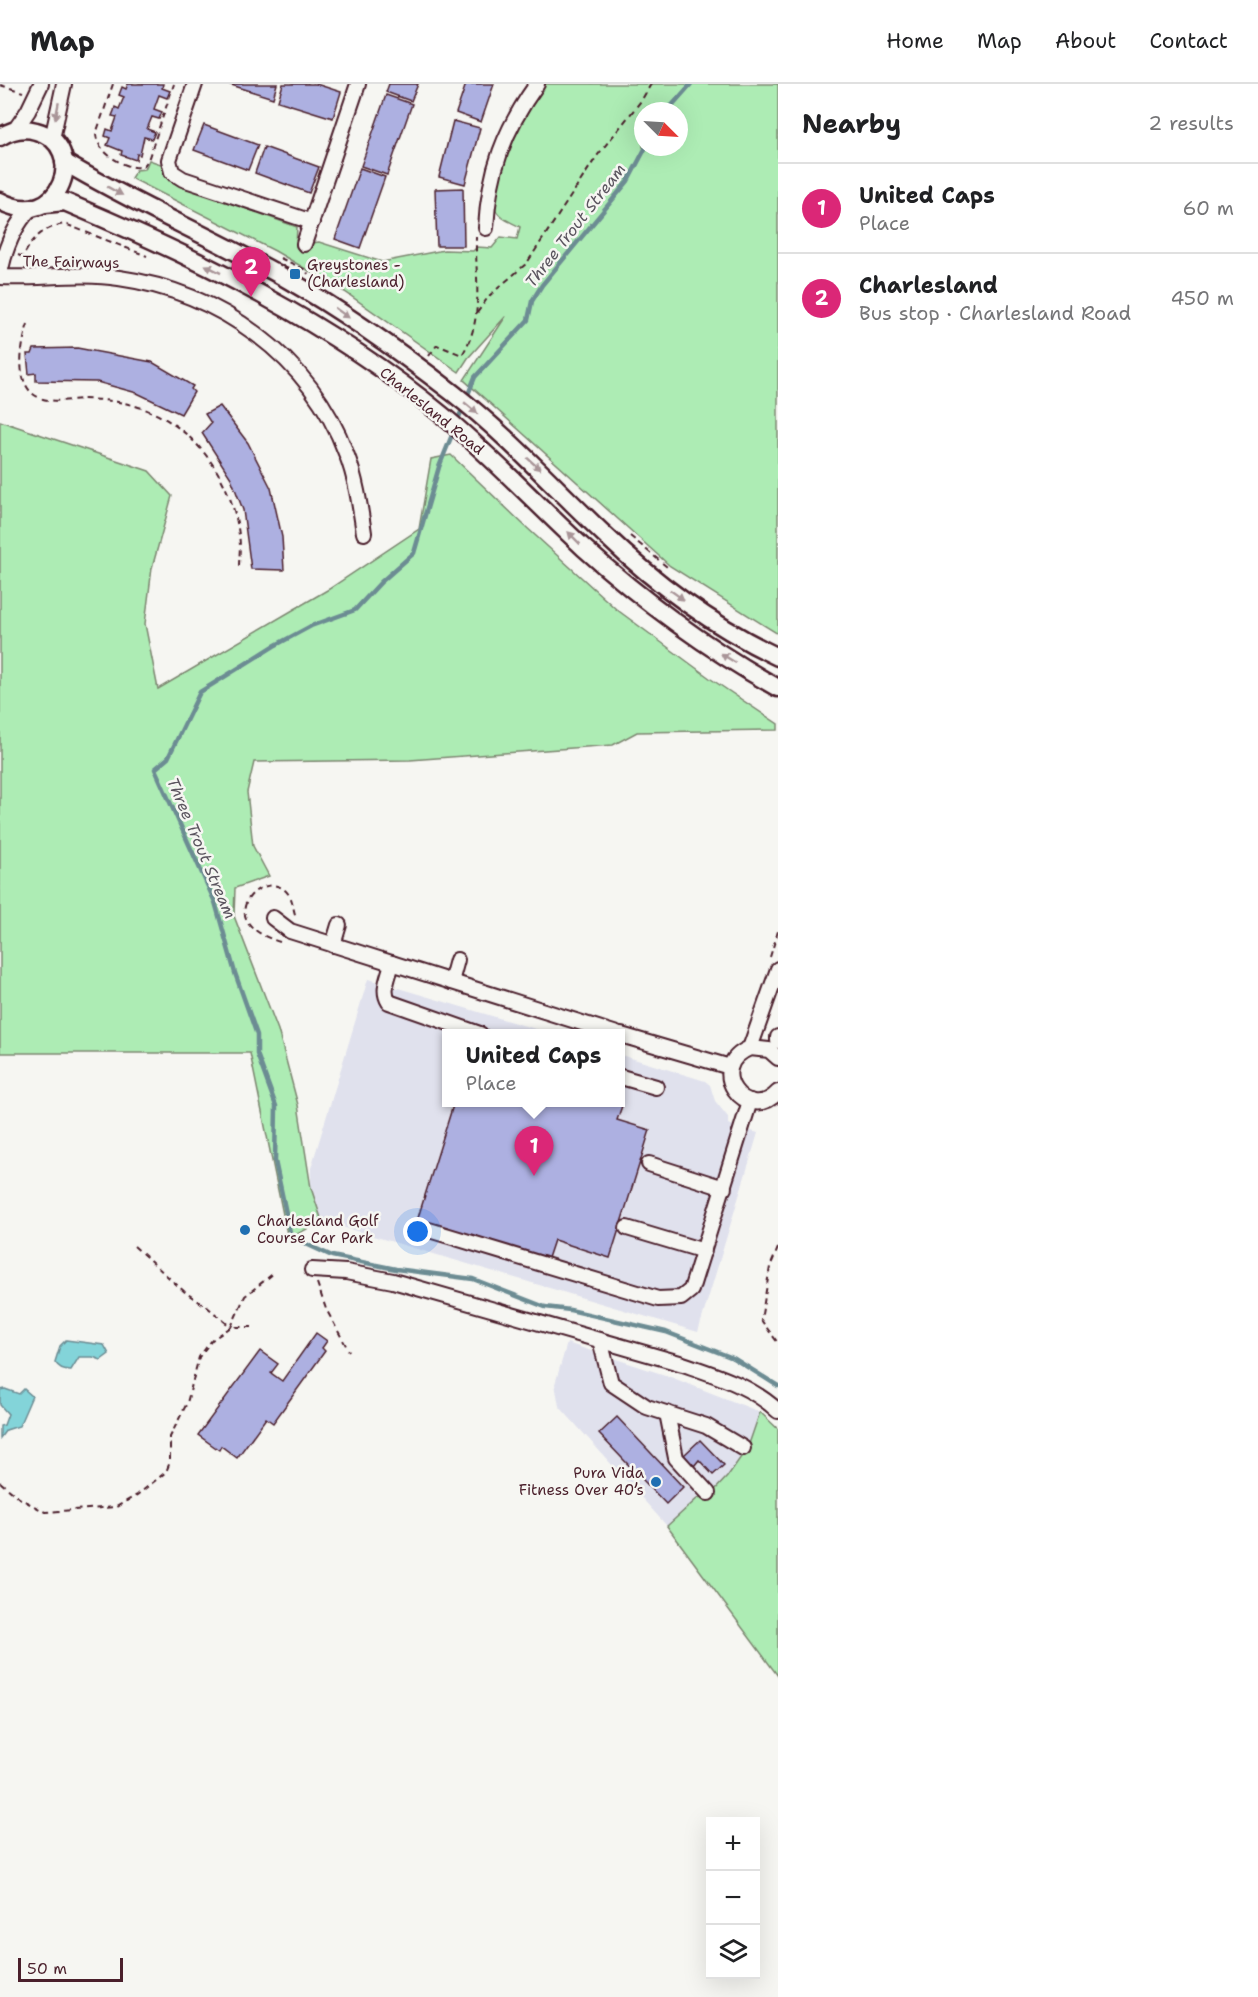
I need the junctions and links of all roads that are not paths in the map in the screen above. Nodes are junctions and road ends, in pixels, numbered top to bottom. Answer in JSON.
{"nodes":[{"id":1,"x":41,"y":84,"type":"edge"},
{"id":2,"x":64,"y":84,"type":"edge"},
{"id":3,"x":195,"y":84,"type":"edge"},
{"id":4,"x":358,"y":84,"type":"edge"},
{"id":5,"x":537,"y":84,"type":"edge"},
{"id":6,"x":8,"y":133,"type":"edge"},
{"id":7,"x":52,"y":139,"type":"junction"},
{"id":8,"x":64,"y":162,"type":"junction"},
{"id":9,"x":0,"y":201,"type":"edge"},
{"id":10,"x":37,"y":207,"type":"junction"},
{"id":11,"x":312,"y":222,"type":"junction"},
{"id":12,"x":486,"y":228,"type":"road end"},
{"id":13,"x":304,"y":244,"type":"dead end"},
{"id":14,"x":0,"y":275,"type":"edge"},
{"id":15,"x":364,"y":533,"type":"dead end"},
{"id":16,"x":778,"y":657,"type":"edge"},
{"id":17,"x":778,"y":688,"type":"edge"},
{"id":18,"x":273,"y":918,"type":"dead end"},
{"id":19,"x":339,"y":926,"type":"dead end"},
{"id":20,"x":333,"y":945,"type":"junction"},
{"id":21,"x":458,"y":960,"type":"dead end"},
{"id":22,"x":392,"y":963,"type":"junction"},
{"id":23,"x":778,"y":969,"type":"edge"},
{"id":24,"x":451,"y":982,"type":"junction"},
{"id":25,"x":466,"y":1029,"type":"edge"},
{"id":26,"x":584,"y":1029,"type":"edge"},
{"id":27,"x":625,"y":1036,"type":"edge"},
{"id":28,"x":750,"y":1048,"type":"junction"},
{"id":29,"x":778,"y":1058,"type":"edge"},
{"id":30,"x":730,"y":1067,"type":"junction"},
{"id":31,"x":625,"y":1078,"type":"edge"},
{"id":32,"x":656,"y":1088,"type":"dead end"},
{"id":33,"x":778,"y":1092,"type":"edge"},
{"id":34,"x":750,"y":1101,"type":"junction"},
{"id":35,"x":649,"y":1164,"type":"dead end"},
{"id":36,"x":724,"y":1188,"type":"junction"},
{"id":37,"x":627,"y":1228,"type":"dead end"},
{"id":38,"x":429,"y":1230,"type":"dead end"},
{"id":39,"x":704,"y":1251,"type":"junction"},
{"id":40,"x":312,"y":1270,"type":"road end"},
{"id":41,"x":600,"y":1340,"type":"junction"},
{"id":42,"x":778,"y":1411,"type":"edge"},
{"id":43,"x":666,"y":1413,"type":"junction"},
{"id":44,"x":743,"y":1448,"type":"dead end"},
{"id":45,"x":708,"y":1493,"type":"dead end"}],
"edges":[{"from":1,"to":6,"type":"street"},
{"from":2,"to":7,"type":"street","one_way":true},
{"from":3,"to":11,"type":"street"},
{"from":4,"to":11,"type":"street"},
{"from":5,"to":12,"type":"street"},
{"from":6,"to":7,"type":"main road"},
{"from":7,"to":8,"type":"main road"},
{"from":8,"to":10,"type":"main road"},
{"from":8,"to":16,"type":"main road","name":"Charlesland Road","one_way":true},
{"from":9,"to":10,"type":"main road","name":"Charlesland Road"},
{"from":10,"to":14,"type":"street","name":"The Fairways"},
{"from":17,"to":10,"type":"main road","name":"Charlesland Road","one_way":true},
{"from":11,"to":13,"type":"street"},
{"from":14,"to":15,"type":"street","name":"The Fairways"},
{"from":18,"to":20,"type":"street"},
{"from":19,"to":20,"type":"street"},
{"from":20,"to":22,"type":"street"},
{"from":21,"to":24,"type":"street"},
{"from":22,"to":24,"type":"street"},
{"from":22,"to":25,"type":"street"},
{"from":23,"to":28,"type":"street"},
{"from":24,"to":26,"type":"street"},
{"from":27,"to":30,"type":"street"},
{"from":28,"to":29,"type":"street"},
{"from":28,"to":30,"type":"street"},
{"from":30,"to":34,"type":"street"},
{"from":31,"to":32,"type":"street"},
{"from":33,"to":34,"type":"street"},
{"from":34,"to":36,"type":"street"},
{"from":35,"to":36,"type":"street"},
{"from":36,"to":39,"type":"street"},
{"from":37,"to":39,"type":"street"},
{"from":38,"to":39,"type":"street"},
{"from":40,"to":41,"type":"street"},
{"from":41,"to":42,"type":"street"},
{"from":41,"to":43,"type":"street"},
{"from":43,"to":44,"type":"street"},
{"from":43,"to":45,"type":"street"}]}
